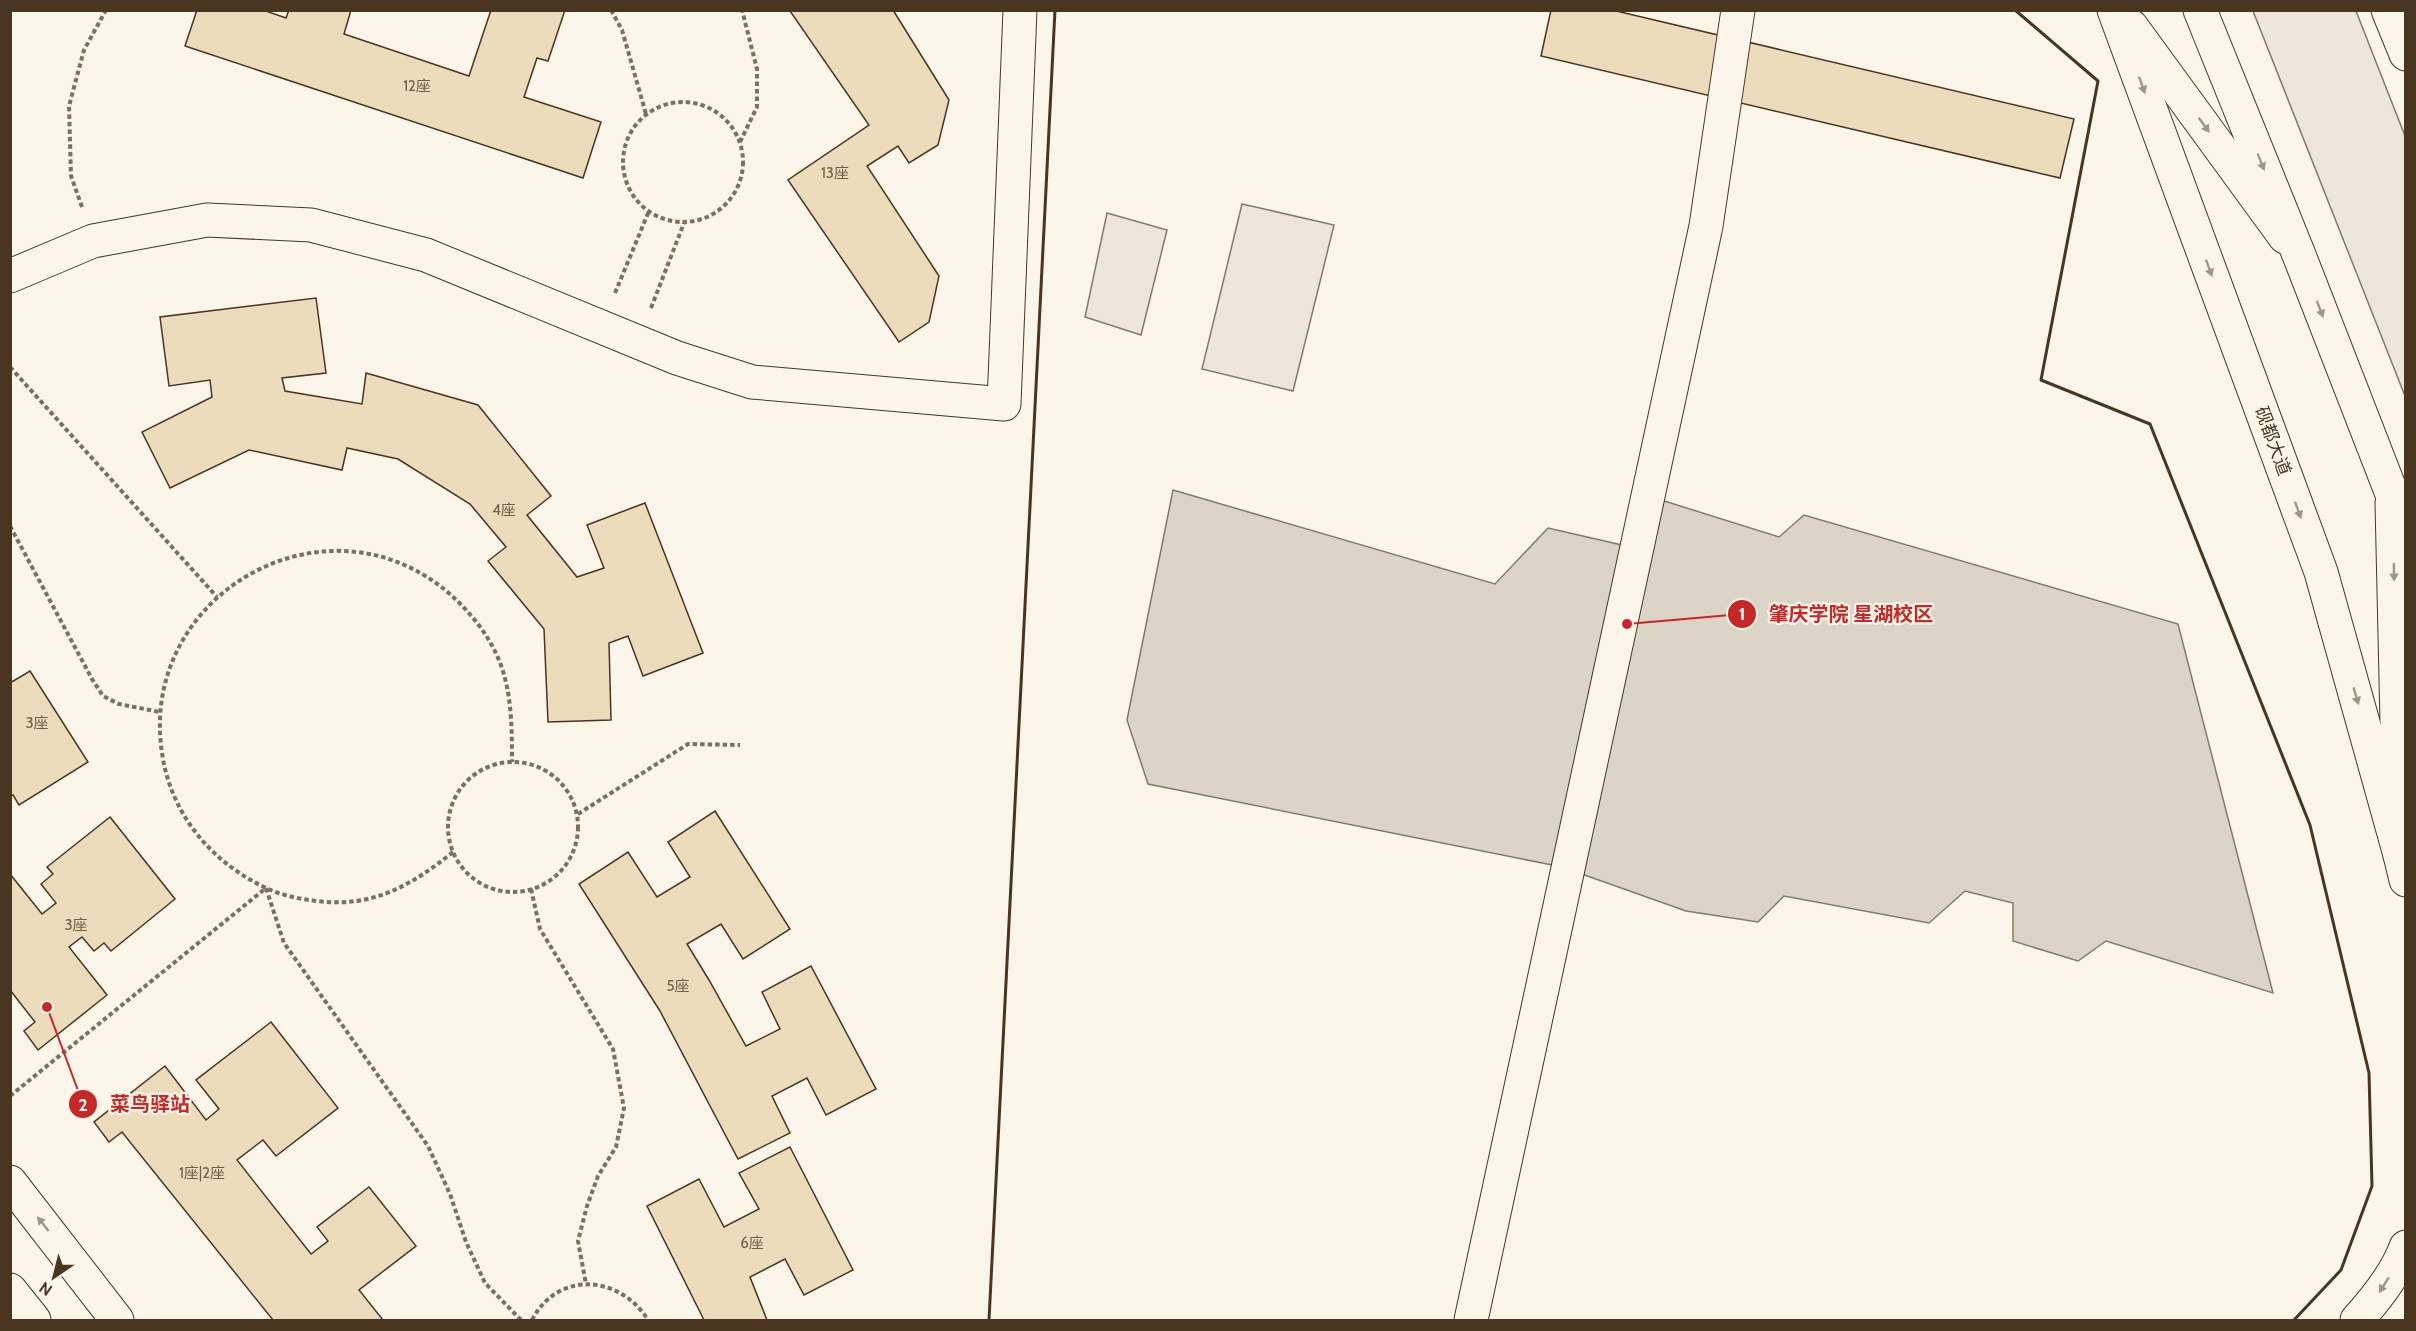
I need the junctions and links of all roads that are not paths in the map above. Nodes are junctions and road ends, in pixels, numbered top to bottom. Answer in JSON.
{"nodes":[{"id":1,"x":1020,"y":10,"type":"edge"},
{"id":2,"x":1738,"y":10,"type":"edge"},
{"id":3,"x":2114,"y":10,"type":"edge"},
{"id":4,"x":2120,"y":10,"type":"edge"},
{"id":5,"x":2200,"y":10,"type":"edge"},
{"id":6,"x":2388,"y":10,"type":"edge"},
{"id":7,"x":2406,"y":54,"type":"edge"},
{"id":8,"x":2299,"y":255,"type":"junction"},
{"id":9,"x":10,"y":276,"type":"edge"},
{"id":10,"x":2392,"y":493,"type":"junction"},
{"id":11,"x":2406,"y":530,"type":"edge"},
{"id":12,"x":2403,"y":867,"type":"edge"},
{"id":13,"x":10,"y":1182,"type":"edge"},
{"id":14,"x":2406,"y":1247,"type":"edge"},
{"id":15,"x":10,"y":1290,"type":"edge"},
{"id":16,"x":34,"y":1320,"type":"edge"},
{"id":17,"x":117,"y":1320,"type":"edge"},
{"id":18,"x":1471,"y":1320,"type":"edge"},
{"id":19,"x":2357,"y":1320,"type":"edge"}],
"edges":[{"from":1,"to":9,"type":"street"},
{"from":2,"to":18,"type":"street"},
{"from":3,"to":12,"type":"street","name":"砚都大道","one_way":true},
{"from":4,"to":8,"type":"street","one_way":true},
{"from":5,"to":8,"type":"street","one_way":true},
{"from":6,"to":7,"type":"street"},
{"from":8,"to":10,"type":"street","one_way":true},
{"from":10,"to":11,"type":"street"},
{"from":10,"to":12,"type":"street","one_way":true},
{"from":17,"to":13,"type":"street","one_way":true},
{"from":14,"to":19,"type":"street","one_way":true},
{"from":15,"to":16,"type":"street"}]}
